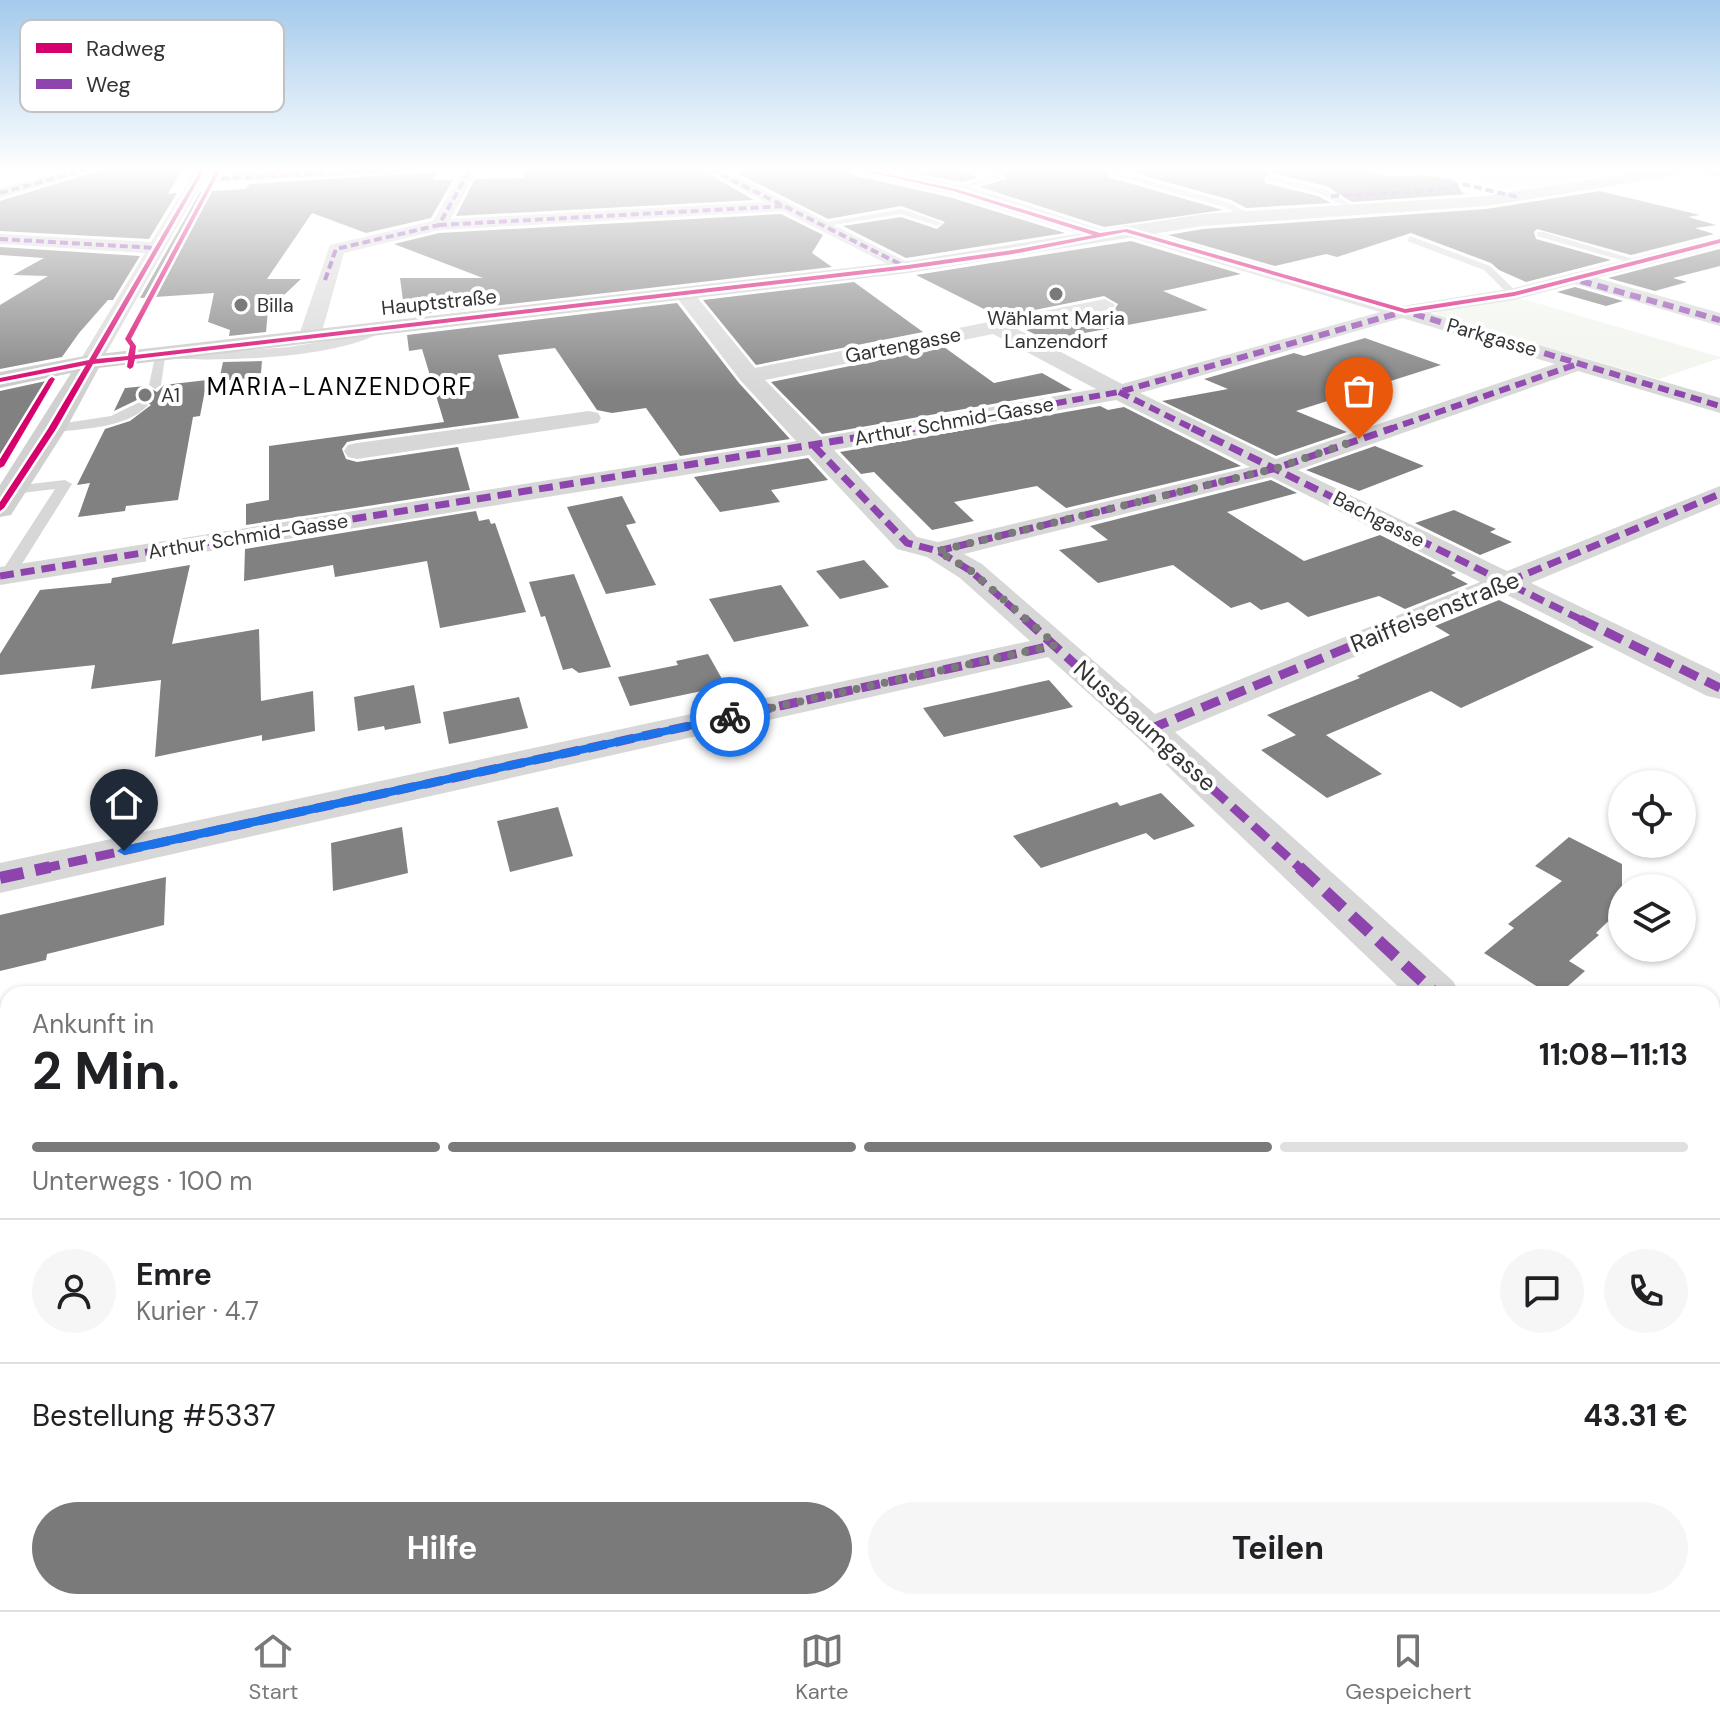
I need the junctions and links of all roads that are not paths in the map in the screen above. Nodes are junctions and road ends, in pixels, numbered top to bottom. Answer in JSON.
{"nodes":[{"id":1,"x":89,"y":244,"type":"edge"},
{"id":2,"x":158,"y":244,"type":"edge"},
{"id":3,"x":357,"y":244,"type":"edge"},
{"id":4,"x":862,"y":244,"type":"edge"},
{"id":5,"x":1046,"y":244,"type":"edge"},
{"id":6,"x":1174,"y":244,"type":"edge"},
{"id":7,"x":1424,"y":244,"type":"edge"},
{"id":8,"x":1575,"y":244,"type":"edge"},
{"id":9,"x":1708,"y":244,"type":"edge"},
{"id":10,"x":156,"y":248,"type":"junction"},
{"id":11,"x":1693,"y":248,"type":"junction"},
{"id":12,"x":1720,"y":255,"type":"edge"},
{"id":13,"x":1638,"y":262,"type":"junction"},
{"id":14,"x":908,"y":267,"type":"junction"},
{"id":15,"x":1577,"y":279,"type":"junction"},
{"id":16,"x":1514,"y":294,"type":"junction"},
{"id":17,"x":685,"y":295,"type":"junction"},
{"id":18,"x":1105,"y":305,"type":"dead end"},
{"id":19,"x":1405,"y":311,"type":"junction"},
{"id":20,"x":1720,"y":320,"type":"edge"},
{"id":21,"x":997,"y":327,"type":"junction"},
{"id":22,"x":382,"y":328,"type":"junction"},
{"id":23,"x":310,"y":335,"type":"junction"},
{"id":24,"x":160,"y":354,"type":"junction"},
{"id":25,"x":90,"y":362,"type":"junction"},
{"id":26,"x":1580,"y":363,"type":"junction"},
{"id":27,"x":749,"y":376,"type":"junction"},
{"id":28,"x":0,"y":380,"type":"edge"},
{"id":29,"x":155,"y":385,"type":"dead end"},
{"id":30,"x":1119,"y":392,"type":"junction"},
{"id":31,"x":142,"y":405,"type":"dead end"},
{"id":32,"x":1720,"y":406,"type":"edge"},
{"id":33,"x":589,"y":418,"type":"dead end"},
{"id":34,"x":52,"y":429,"type":"junction"},
{"id":35,"x":814,"y":446,"type":"junction"},
{"id":36,"x":357,"y":451,"type":"dead end"},
{"id":37,"x":487,"y":465,"type":"junction"},
{"id":38,"x":1277,"y":468,"type":"junction"},
{"id":39,"x":1720,"y":494,"type":"edge"},
{"id":40,"x":7,"y":499,"type":"edge"},
{"id":41,"x":938,"y":551,"type":"junction"},
{"id":42,"x":4,"y":576,"type":"edge"},
{"id":43,"x":1507,"y":583,"type":"junction"},
{"id":44,"x":1056,"y":645,"type":"junction"},
{"id":45,"x":1720,"y":688,"type":"edge"},
{"id":46,"x":1150,"y":729,"type":"junction"},
{"id":47,"x":0,"y":878,"type":"edge"},
{"id":48,"x":1427,"y":986,"type":"edge"}],
"edges":[{"from":1,"to":10,"type":"street"},
{"from":2,"to":10,"type":"street"},
{"from":3,"to":23,"type":"street"},
{"from":4,"to":14,"type":"street"},
{"from":5,"to":14,"type":"main road","name":"Hauptstraße"},
{"from":6,"to":19,"type":"street","name":"Parkgasse"},
{"from":7,"to":16,"type":"lane"},
{"from":8,"to":13,"type":"lane"},
{"from":9,"to":11,"type":"street","name":"Arthur Schmid-Gasse"},
{"from":10,"to":25,"type":"street"},
{"from":11,"to":12,"type":"street"},
{"from":11,"to":13,"type":"street","name":"Arthur Schmid-Gasse"},
{"from":13,"to":15,"type":"street","name":"Arthur Schmid-Gasse"},
{"from":14,"to":17,"type":"main road","name":"Hauptstraße"},
{"from":15,"to":16,"type":"street","name":"Arthur Schmid-Gasse"},
{"from":15,"to":20,"type":"street"},
{"from":16,"to":19,"type":"street","name":"Arthur Schmid-Gasse"},
{"from":17,"to":22,"type":"main road","name":"Hauptstraße"},
{"from":17,"to":27,"type":"street","name":"Nussbaumgasse"},
{"from":18,"to":21,"type":"street","name":"Gartengasse"},
{"from":19,"to":26,"type":"street","name":"Parkgasse"},
{"from":19,"to":30,"type":"street","name":"Arthur Schmid-Gasse"},
{"from":21,"to":27,"type":"street","name":"Gartengasse"},
{"from":21,"to":30,"type":"street","name":"Bachgasse"},
{"from":22,"to":23,"type":"main road","name":"Hauptstraße"},
{"from":22,"to":24,"type":"lane"},
{"from":23,"to":24,"type":"main road","name":"Hauptstraße"},
{"from":24,"to":25,"type":"main road","name":"Hauptstraße"},
{"from":24,"to":29,"type":"lane"},
{"from":25,"to":28,"type":"main road","name":"Hauptstraße"},
{"from":25,"to":34,"type":"street"},
{"from":26,"to":32,"type":"street","name":"Parkgasse"},
{"from":26,"to":38,"type":"street"},
{"from":27,"to":35,"type":"street","name":"Nussbaumgasse"},
{"from":30,"to":35,"type":"street","name":"Arthur Schmid-Gasse"},
{"from":30,"to":38,"type":"street","name":"Bachgasse"},
{"from":31,"to":34,"type":"lane"},
{"from":33,"to":37,"type":"street","name":"Arthur Schmid-Gasse"},
{"from":34,"to":40,"type":"street"},
{"from":35,"to":37,"type":"street","name":"Arthur Schmid-Gasse"},
{"from":35,"to":41,"type":"street","name":"Nussbaumgasse"},
{"from":36,"to":37,"type":"street","name":"Arthur Schmid-Gasse"},
{"from":37,"to":42,"type":"street","name":"Arthur Schmid-Gasse"},
{"from":38,"to":41,"type":"street"},
{"from":38,"to":43,"type":"street","name":"Bachgasse"},
{"from":39,"to":43,"type":"street","name":"Raiffeisenstraße"},
{"from":40,"to":42,"type":"lane"},
{"from":41,"to":44,"type":"street","name":"Nussbaumgasse"},
{"from":43,"to":45,"type":"street","name":"Bachgasse"},
{"from":43,"to":46,"type":"street","name":"Raiffeisenstraße"},
{"from":44,"to":46,"type":"street","name":"Nussbaumgasse"},
{"from":44,"to":47,"type":"street"},
{"from":46,"to":48,"type":"street","name":"Nussbaumgasse"}]}
